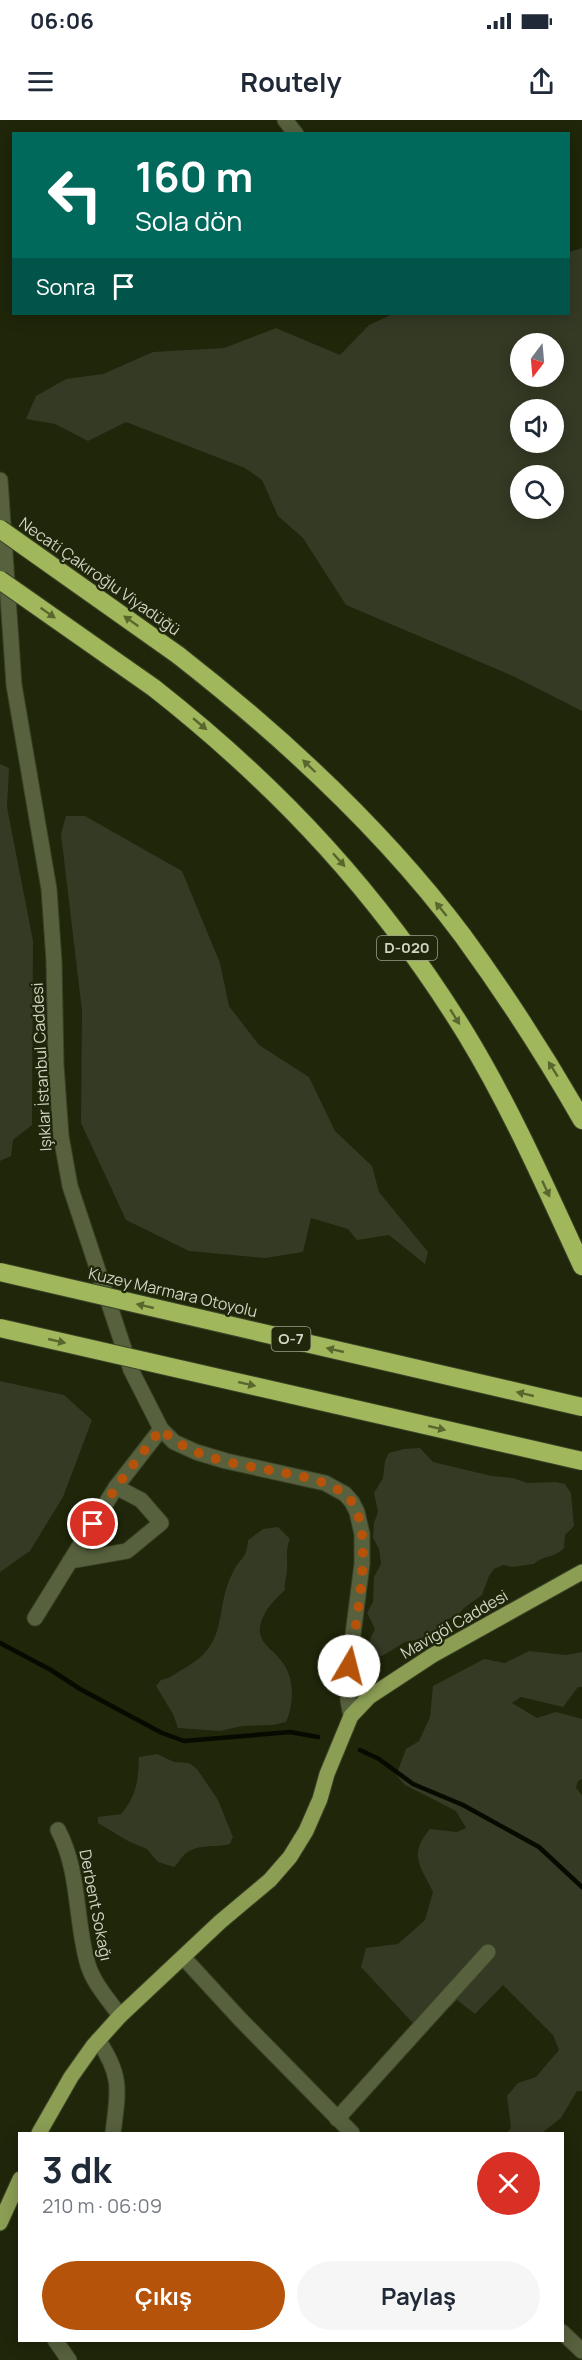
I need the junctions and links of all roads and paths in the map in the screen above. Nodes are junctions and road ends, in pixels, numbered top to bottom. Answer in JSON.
{"nodes":[{"id":1,"x":285,"y":120,"type":"edge"},
{"id":2,"x":294,"y":132,"type":"edge"},
{"id":3,"x":0,"y":480,"type":"edge"},
{"id":4,"x":0,"y":529,"type":"edge"},
{"id":5,"x":0,"y":580,"type":"edge"},
{"id":6,"x":582,"y":1120,"type":"edge"},
{"id":7,"x":582,"y":1266,"type":"edge"},
{"id":8,"x":0,"y":1272,"type":"edge"},
{"id":9,"x":0,"y":1328,"type":"edge"},
{"id":10,"x":582,"y":1407,"type":"edge"},
{"id":11,"x":161,"y":1429,"type":"junction"},
{"id":12,"x":582,"y":1461,"type":"edge"},
{"id":13,"x":116,"y":1487,"type":"junction"},
{"id":14,"x":70,"y":1561,"type":"junction"},
{"id":15,"x":582,"y":1572,"type":"edge"},
{"id":16,"x":35,"y":1618,"type":"dead end"},
{"id":17,"x":351,"y":1716,"type":"junction"},
{"id":18,"x":58,"y":1830,"type":"dead end"},
{"id":19,"x":488,"y":1952,"type":"dead end"},
{"id":20,"x":183,"y":1957,"type":"junction"},
{"id":21,"x":120,"y":2016,"type":"junction"},
{"id":22,"x":98,"y":2040,"type":"junction"},
{"id":23,"x":337,"y":2119,"type":"junction"},
{"id":24,"x":40,"y":2132,"type":"edge"},
{"id":25,"x":113,"y":2132,"type":"edge"},
{"id":26,"x":351,"y":2132,"type":"edge"},
{"id":27,"x":16,"y":2199,"type":"edge"},
{"id":28,"x":0,"y":2223,"type":"edge"},
{"id":29,"x":564,"y":2334,"type":"edge"},
{"id":30,"x":56,"y":2342,"type":"edge"},
{"id":31,"x":582,"y":2350,"type":"edge"},
{"id":32,"x":69,"y":2360,"type":"edge"}],
"edges":[{"from":1,"to":2,"type":"street"},
{"from":3,"to":11,"type":"street","name":"Işıklar İstanbul Caddesi"},
{"from":6,"to":4,"type":"highway","name":"Necati Çakıroğlu Viyadüğü","number":"D-020","one_way":true,"bridge":true},
{"from":5,"to":7,"type":"highway","number":"D-020","one_way":true,"bridge":true},
{"from":10,"to":8,"type":"highway","name":"Kuzey Marmara Otoyolu","number":"O-7","one_way":true,"bridge":true},
{"from":9,"to":12,"type":"highway","one_way":true,"bridge":true},
{"from":11,"to":13,"type":"street"},
{"from":11,"to":17,"type":"street","name":"Işıklar İstanbul Caddesi"},
{"from":13,"to":14,"type":"street"},
{"from":13,"to":14,"type":"street"},
{"from":14,"to":16,"type":"street"},
{"from":15,"to":17,"type":"main road","name":"Mavigöl Caddesi"},
{"from":17,"to":20,"type":"main road"},
{"from":18,"to":21,"type":"street","name":"Derbent Sokağı"},
{"from":19,"to":23,"type":"street"},
{"from":20,"to":21,"type":"main road"},
{"from":20,"to":23,"type":"street"},
{"from":21,"to":22,"type":"main road"},
{"from":22,"to":24,"type":"main road"},
{"from":22,"to":25,"type":"street"},
{"from":23,"to":26,"type":"street"},
{"from":27,"to":28,"type":"main road"},
{"from":29,"to":31,"type":"street"},
{"from":30,"to":32,"type":"street"}]}
